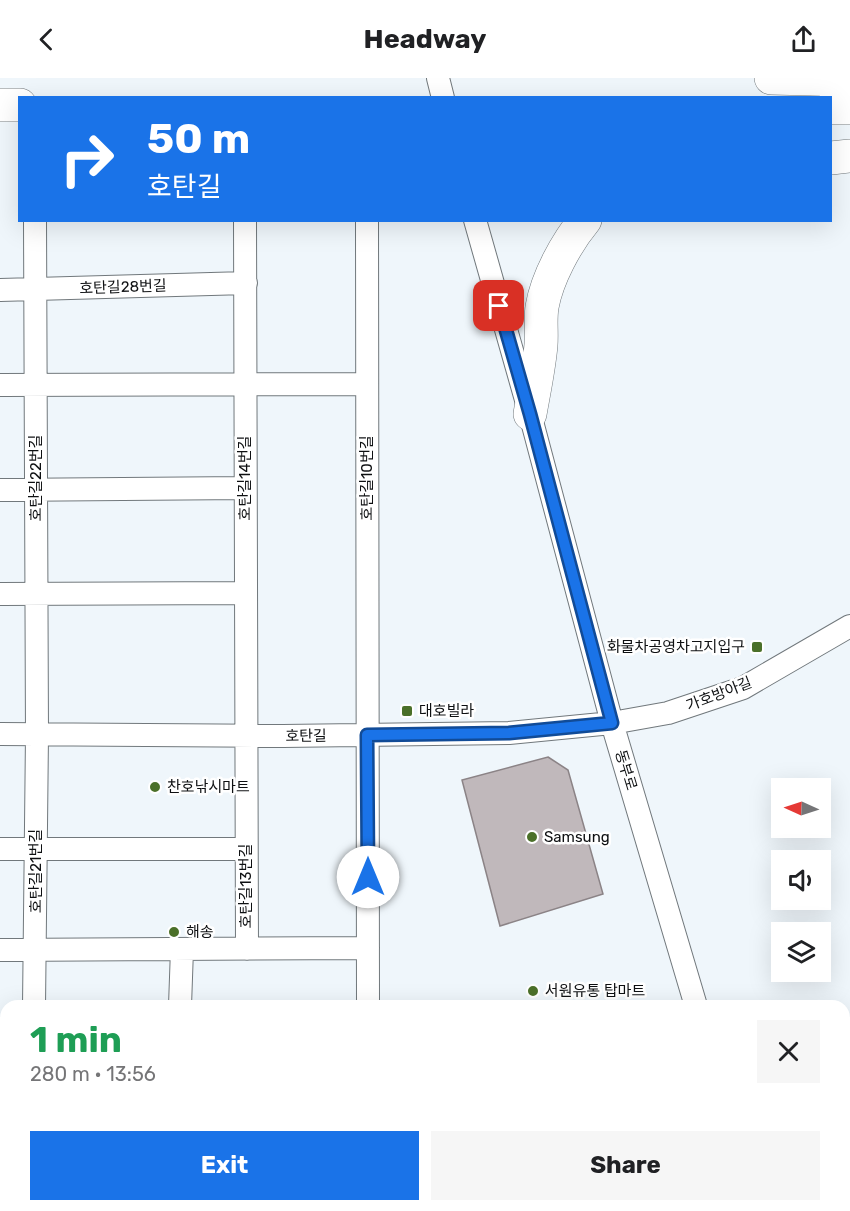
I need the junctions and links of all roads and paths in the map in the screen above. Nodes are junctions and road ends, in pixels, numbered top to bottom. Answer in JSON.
{"nodes":[{"id":1,"x":438,"y":78,"type":"edge"},
{"id":2,"x":771,"y":78,"type":"edge"},
{"id":3,"x":850,"y":80,"type":"edge"},
{"id":4,"x":442,"y":96,"type":"edge"},
{"id":5,"x":0,"y":105,"type":"edge"},
{"id":6,"x":18,"y":105,"type":"edge"},
{"id":7,"x":832,"y":108,"type":"edge"},
{"id":8,"x":850,"y":108,"type":"edge"},
{"id":9,"x":850,"y":156,"type":"edge"},
{"id":10,"x":832,"y":158,"type":"edge"},
{"id":11,"x":35,"y":222,"type":"edge"},
{"id":12,"x":245,"y":222,"type":"edge"},
{"id":13,"x":367,"y":222,"type":"edge"},
{"id":14,"x":476,"y":222,"type":"edge"},
{"id":15,"x":584,"y":222,"type":"edge"},
{"id":16,"x":246,"y":283,"type":"junction"},
{"id":17,"x":34,"y":289,"type":"junction"},
{"id":18,"x":0,"y":290,"type":"edge"},
{"id":19,"x":245,"y":384,"type":"junction"},
{"id":20,"x":366,"y":384,"type":"junction"},
{"id":21,"x":0,"y":385,"type":"edge"},
{"id":22,"x":35,"y":385,"type":"junction"},
{"id":23,"x":530,"y":414,"type":"junction"},
{"id":24,"x":245,"y":488,"type":"junction"},
{"id":25,"x":0,"y":490,"type":"edge"},
{"id":26,"x":36,"y":490,"type":"junction"},
{"id":27,"x":246,"y":593,"type":"junction"},
{"id":28,"x":0,"y":594,"type":"edge"},
{"id":29,"x":36,"y":594,"type":"junction"},
{"id":30,"x":850,"y":626,"type":"edge"},
{"id":31,"x":612,"y":723,"type":"junction"},
{"id":32,"x":0,"y":734,"type":"edge"},
{"id":33,"x":37,"y":735,"type":"junction"},
{"id":34,"x":367,"y":735,"type":"junction"},
{"id":35,"x":246,"y":736,"type":"junction"},
{"id":36,"x":0,"y":849,"type":"edge"},
{"id":37,"x":36,"y":849,"type":"junction"},
{"id":38,"x":246,"y":849,"type":"junction"},
{"id":39,"x":368,"y":948,"type":"junction"},
{"id":40,"x":182,"y":949,"type":"junction"},
{"id":41,"x":247,"y":949,"type":"junction"},
{"id":42,"x":0,"y":950,"type":"edge"},
{"id":43,"x":35,"y":950,"type":"junction"},
{"id":44,"x":34,"y":1000,"type":"edge"},
{"id":45,"x":180,"y":1000,"type":"edge"},
{"id":46,"x":368,"y":1000,"type":"edge"},
{"id":47,"x":694,"y":1000,"type":"edge"}],
"edges":[{"from":1,"to":4,"type":"street"},
{"from":2,"to":3,"type":"highway"},
{"from":5,"to":6,"type":"highway"},
{"from":7,"to":8,"type":"highway"},
{"from":9,"to":10,"type":"highway"},
{"from":11,"to":17,"type":"street","name":"호탄길22번길"},
{"from":12,"to":16,"type":"street","name":"호탄길14번길"},
{"from":13,"to":20,"type":"street","name":"호탄길10번길"},
{"from":14,"to":23,"type":"street","name":"동부로"},
{"from":15,"to":23,"type":"highway"},
{"from":16,"to":17,"type":"street","name":"호탄길28번길"},
{"from":16,"to":19,"type":"street","name":"호탄길14번길"},
{"from":17,"to":18,"type":"street","name":"호탄길28번길"},
{"from":17,"to":22,"type":"street","name":"호탄길22번길"},
{"from":19,"to":20,"type":"street"},
{"from":19,"to":22,"type":"street"},
{"from":19,"to":24,"type":"street","name":"호탄길14번길"},
{"from":20,"to":34,"type":"street","name":"호탄길10번길"},
{"from":21,"to":22,"type":"street"},
{"from":22,"to":26,"type":"street","name":"호탄길22번길"},
{"from":23,"to":31,"type":"street","name":"동부로"},
{"from":24,"to":26,"type":"street"},
{"from":24,"to":27,"type":"street","name":"호탄길14번길"},
{"from":25,"to":26,"type":"street"},
{"from":26,"to":29,"type":"street","name":"호탄길22번길"},
{"from":27,"to":29,"type":"street"},
{"from":27,"to":35,"type":"street","name":"호탄길14번길"},
{"from":28,"to":29,"type":"street"},
{"from":29,"to":33,"type":"street","name":"호탄길22번길"},
{"from":30,"to":31,"type":"street","name":"가호방아길"},
{"from":31,"to":34,"type":"street","name":"호탄길"},
{"from":31,"to":47,"type":"street","name":"동부로"},
{"from":32,"to":33,"type":"street","name":"호탄길"},
{"from":33,"to":35,"type":"street","name":"호탄길"},
{"from":33,"to":37,"type":"street","name":"호탄길21번길"},
{"from":34,"to":35,"type":"street","name":"호탄길"},
{"from":34,"to":39,"type":"street","name":"호탄길10번길"},
{"from":35,"to":38,"type":"street","name":"호탄길13번길"},
{"from":36,"to":37,"type":"street"},
{"from":37,"to":38,"type":"street"},
{"from":37,"to":43,"type":"street","name":"호탄길21번길"},
{"from":38,"to":41,"type":"street","name":"호탄길13번길"},
{"from":39,"to":41,"type":"street"},
{"from":39,"to":46,"type":"street","name":"호탄길10번길"},
{"from":40,"to":41,"type":"street","name":"호탄길13번길"},
{"from":40,"to":43,"type":"street","name":"호탄길13번길"},
{"from":40,"to":45,"type":"street"},
{"from":42,"to":43,"type":"street","name":"호탄길13번길"},
{"from":43,"to":44,"type":"street","name":"호탄길21번길"}]}
